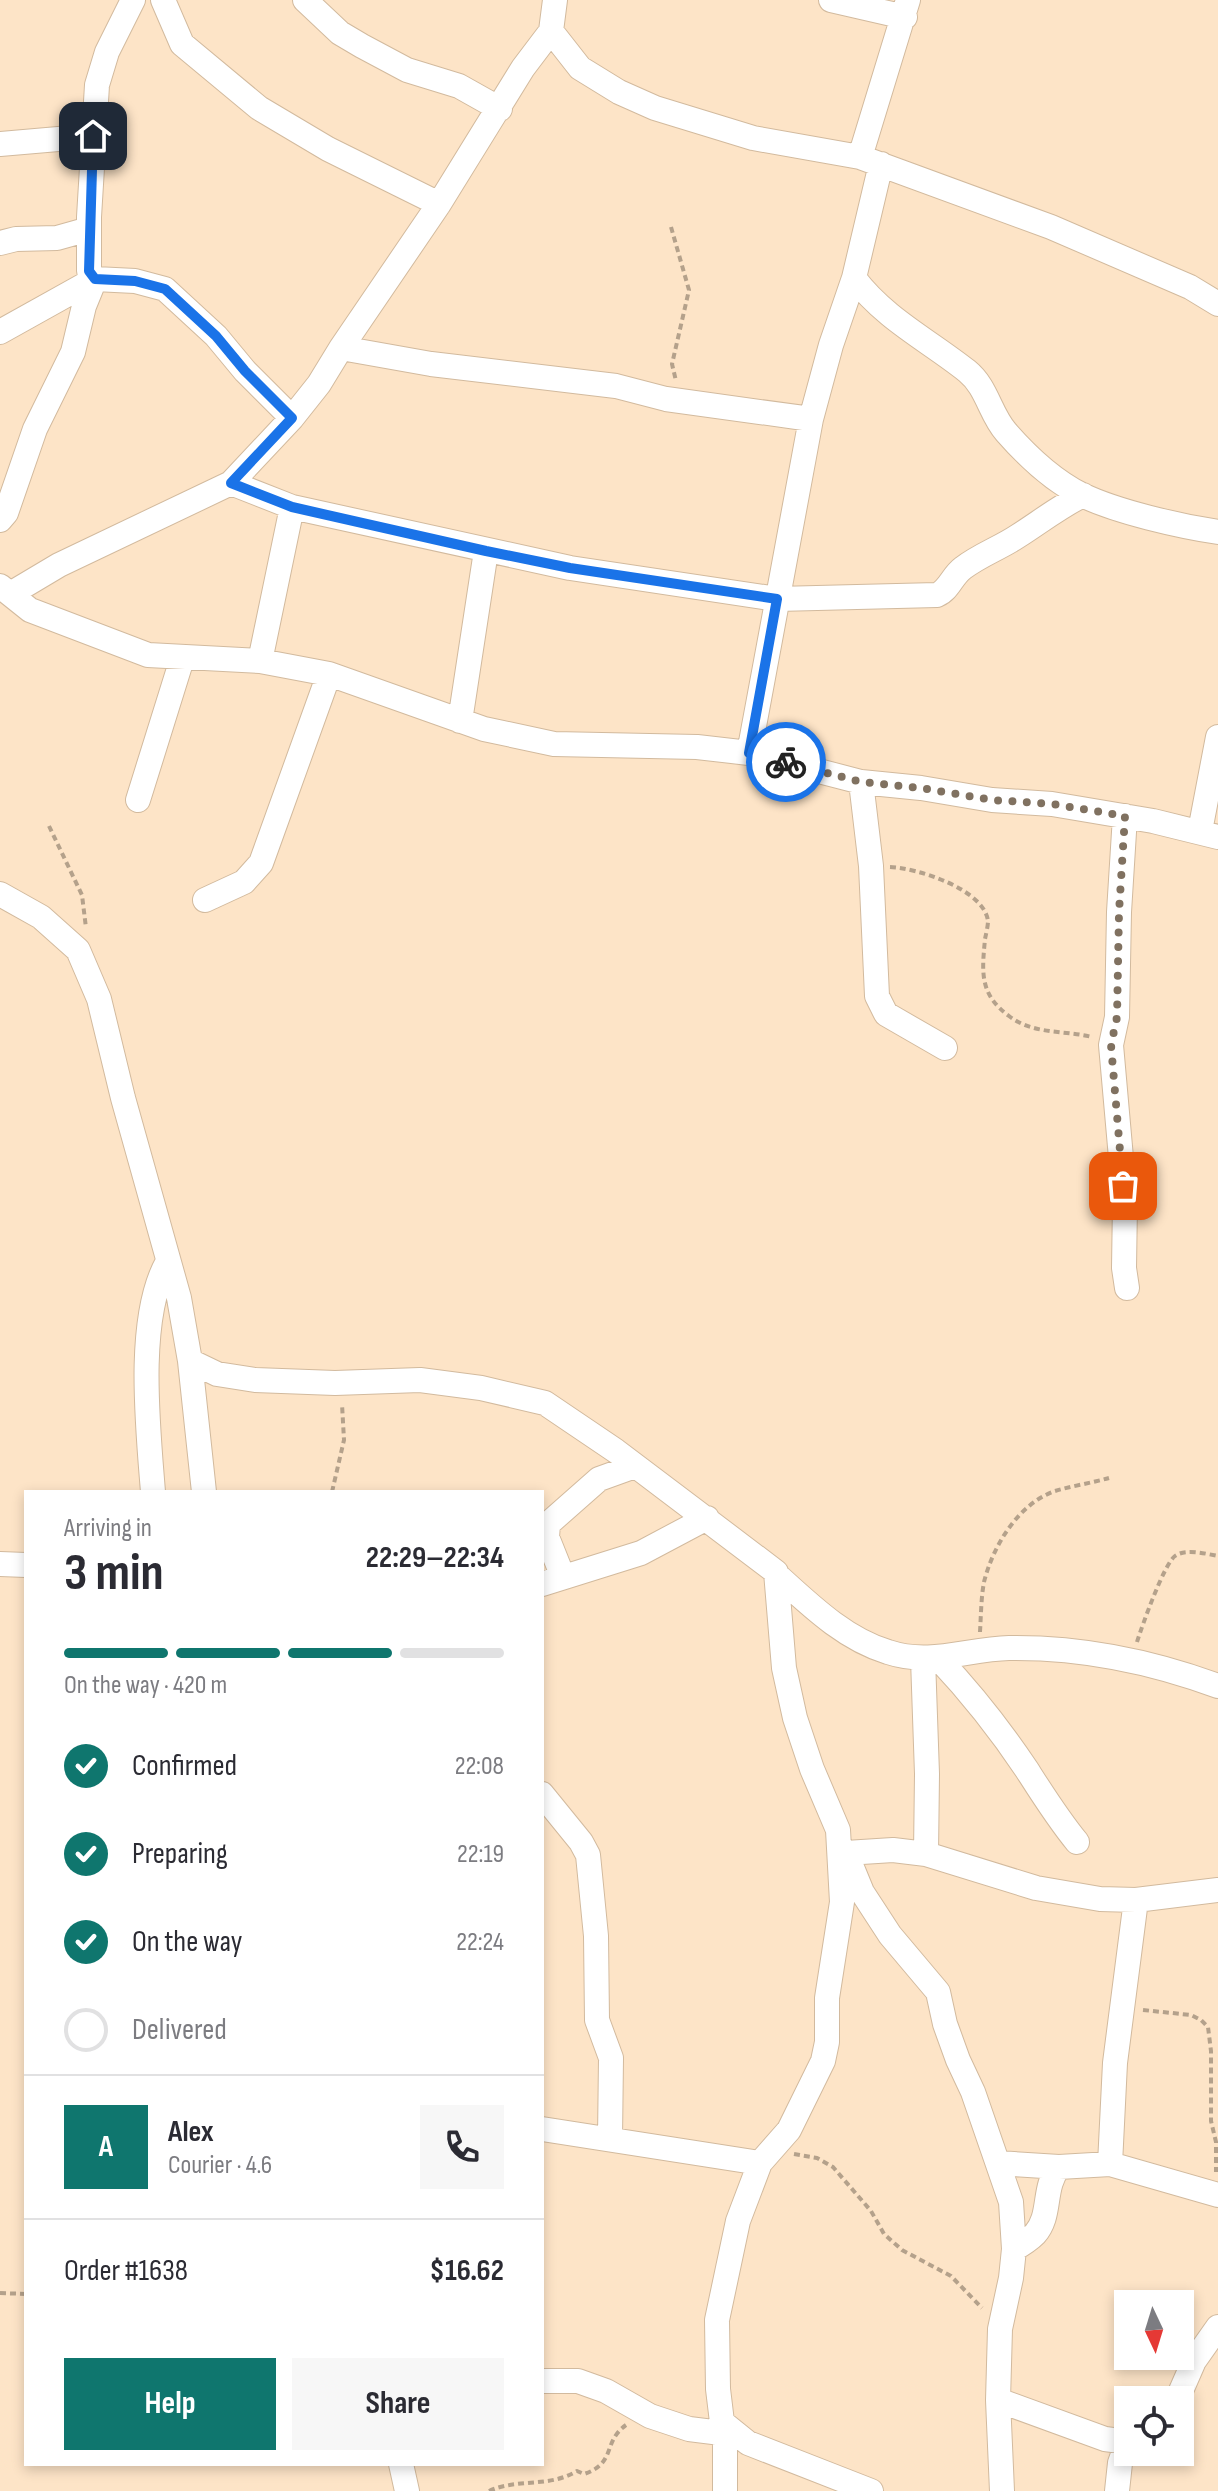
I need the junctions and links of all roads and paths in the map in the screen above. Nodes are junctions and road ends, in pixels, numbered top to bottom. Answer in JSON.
{"nodes":[{"id":1,"x":133,"y":0,"type":"edge"},
{"id":2,"x":163,"y":0,"type":"edge"},
{"id":3,"x":305,"y":0,"type":"edge"},
{"id":4,"x":555,"y":0,"type":"edge"},
{"id":5,"x":831,"y":0,"type":"edge"},
{"id":6,"x":907,"y":8,"type":"edge"},
{"id":7,"x":551,"y":31,"type":"junction"},
{"id":8,"x":500,"y":109,"type":"junction"},
{"id":9,"x":93,"y":136,"type":"junction"},
{"id":10,"x":0,"y":144,"type":"edge"},
{"id":11,"x":871,"y":160,"type":"junction"},
{"id":12,"x":439,"y":204,"type":"junction"},
{"id":13,"x":671,"y":227,"type":"dead end"},
{"id":14,"x":89,"y":229,"type":"junction"},
{"id":15,"x":0,"y":243,"type":"edge"},
{"id":16,"x":854,"y":278,"type":"junction"},
{"id":17,"x":95,"y":279,"type":"junction"},
{"id":18,"x":1218,"y":304,"type":"edge"},
{"id":19,"x":0,"y":332,"type":"edge"},
{"id":20,"x":341,"y":348,"type":"junction"},
{"id":21,"x":684,"y":402,"type":"junction"},
{"id":22,"x":292,"y":418,"type":"junction"},
{"id":23,"x":811,"y":419,"type":"junction"},
{"id":24,"x":231,"y":483,"type":"junction"},
{"id":25,"x":1083,"y":495,"type":"junction"},
{"id":26,"x":292,"y":507,"type":"junction"},
{"id":27,"x":0,"y":520,"type":"edge"},
{"id":28,"x":1218,"y":532,"type":"edge"},
{"id":29,"x":486,"y":551,"type":"junction"},
{"id":30,"x":6,"y":590,"type":"edge"},
{"id":31,"x":777,"y":599,"type":"junction"},
{"id":32,"x":182,"y":659,"type":"junction"},
{"id":33,"x":260,"y":661,"type":"junction"},
{"id":34,"x":329,"y":674,"type":"junction"},
{"id":35,"x":460,"y":721,"type":"junction"},
{"id":36,"x":1218,"y":737,"type":"edge"},
{"id":37,"x":749,"y":753,"type":"junction"},
{"id":38,"x":861,"y":782,"type":"junction"},
{"id":39,"x":138,"y":800,"type":"dead end"},
{"id":40,"x":1125,"y":816,"type":"junction"},
{"id":41,"x":49,"y":826,"type":"dead end"},
{"id":42,"x":1209,"y":834,"type":"edge"},
{"id":43,"x":871,"y":866,"type":"junction"},
{"id":44,"x":0,"y":894,"type":"edge"},
{"id":45,"x":205,"y":900,"type":"dead end"},
{"id":46,"x":89,"y":970,"type":"junction"},
{"id":47,"x":1111,"y":1045,"type":"junction"},
{"id":48,"x":945,"y":1048,"type":"dead end"},
{"id":49,"x":167,"y":1263,"type":"junction"},
{"id":50,"x":1127,"y":1288,"type":"dead end"},
{"id":51,"x":190,"y":1361,"type":"junction"},
{"id":52,"x":335,"y":1383,"type":"junction"},
{"id":53,"x":635,"y":1466,"type":"junction"},
{"id":54,"x":1109,"y":1478,"type":"dead end"},
{"id":55,"x":153,"y":1490,"type":"edge"},
{"id":56,"x":204,"y":1490,"type":"edge"},
{"id":57,"x":332,"y":1490,"type":"edge"},
{"id":58,"x":707,"y":1518,"type":"junction"},
{"id":59,"x":1218,"y":1556,"type":"edge"},
{"id":60,"x":0,"y":1564,"type":"edge"},
{"id":61,"x":24,"y":1565,"type":"edge"},
{"id":62,"x":778,"y":1576,"type":"junction"},
{"id":63,"x":552,"y":1581,"type":"edge"},
{"id":64,"x":977,"y":1652,"type":"junction"},
{"id":65,"x":931,"y":1658,"type":"junction"},
{"id":66,"x":1132,"y":1660,"type":"junction"},
{"id":67,"x":1218,"y":1686,"type":"edge"},
{"id":68,"x":544,"y":1796,"type":"edge"},
{"id":69,"x":838,"y":1830,"type":"junction"},
{"id":70,"x":1077,"y":1842,"type":"dead end"},
{"id":71,"x":846,"y":1853,"type":"junction"},
{"id":72,"x":926,"y":1854,"type":"junction"},
{"id":73,"x":1218,"y":1890,"type":"edge"},
{"id":74,"x":1136,"y":1900,"type":"junction"},
{"id":75,"x":1122,"y":2010,"type":"junction"},
{"id":76,"x":544,"y":2129,"type":"edge"},
{"id":77,"x":610,"y":2138,"type":"junction"},
{"id":78,"x":780,"y":2140,"type":"junction"},
{"id":79,"x":760,"y":2163,"type":"junction"},
{"id":80,"x":998,"y":2163,"type":"junction"},
{"id":81,"x":1110,"y":2164,"type":"junction"},
{"id":82,"x":1059,"y":2167,"type":"junction"},
{"id":83,"x":1217,"y":2195,"type":"edge"},
{"id":84,"x":1014,"y":2249,"type":"junction"},
{"id":85,"x":0,"y":2293,"type":"edge"},
{"id":86,"x":24,"y":2294,"type":"edge"},
{"id":87,"x":1218,"y":2327,"type":"edge"},
{"id":88,"x":1000,"y":2329,"type":"junction"},
{"id":89,"x":544,"y":2381,"type":"edge"},
{"id":90,"x":1183,"y":2386,"type":"edge"},
{"id":91,"x":998,"y":2400,"type":"junction"},
{"id":92,"x":650,"y":2416,"type":"junction"},
{"id":93,"x":731,"y":2434,"type":"junction"},
{"id":94,"x":1114,"y":2440,"type":"edge"},
{"id":95,"x":401,"y":2466,"type":"edge"},
{"id":96,"x":1120,"y":2466,"type":"edge"},
{"id":97,"x":407,"y":2491,"type":"edge"},
{"id":98,"x":489,"y":2491,"type":"edge"},
{"id":99,"x":725,"y":2491,"type":"edge"},
{"id":100,"x":871,"y":2491,"type":"edge"},
{"id":101,"x":1002,"y":2491,"type":"edge"},
{"id":102,"x":1117,"y":2491,"type":"edge"}],
"edges":[{"from":1,"to":9,"type":"street"},
{"from":2,"to":12,"type":"street"},
{"from":3,"to":8,"type":"street"},
{"from":4,"to":7,"type":"street"},
{"from":5,"to":6,"type":"street"},
{"from":6,"to":11,"type":"street"},
{"from":7,"to":8,"type":"street"},
{"from":7,"to":11,"type":"street"},
{"from":8,"to":12,"type":"street"},
{"from":9,"to":10,"type":"street"},
{"from":9,"to":14,"type":"street"},
{"from":11,"to":16,"type":"street"},
{"from":11,"to":18,"type":"street"},
{"from":12,"to":20,"type":"street"},
{"from":13,"to":21,"type":"path"},
{"from":14,"to":15,"type":"street"},
{"from":14,"to":17,"type":"street"},
{"from":16,"to":23,"type":"street"},
{"from":16,"to":25,"type":"street"},
{"from":17,"to":19,"type":"street"},
{"from":17,"to":22,"type":"street"},
{"from":17,"to":27,"type":"street"},
{"from":20,"to":21,"type":"street"},
{"from":20,"to":22,"type":"street"},
{"from":21,"to":23,"type":"street"},
{"from":22,"to":24,"type":"street"},
{"from":23,"to":31,"type":"street"},
{"from":24,"to":26,"type":"street"},
{"from":24,"to":30,"type":"street"},
{"from":25,"to":28,"type":"street"},
{"from":25,"to":31,"type":"street"},
{"from":26,"to":29,"type":"street"},
{"from":26,"to":33,"type":"street"},
{"from":29,"to":31,"type":"street"},
{"from":29,"to":35,"type":"street"},
{"from":30,"to":32,"type":"street"},
{"from":31,"to":37,"type":"street"},
{"from":32,"to":33,"type":"street"},
{"from":32,"to":39,"type":"street"},
{"from":33,"to":34,"type":"street"},
{"from":34,"to":35,"type":"street"},
{"from":34,"to":45,"type":"street"},
{"from":35,"to":37,"type":"street"},
{"from":36,"to":42,"type":"street"},
{"from":37,"to":38,"type":"street"},
{"from":38,"to":40,"type":"street"},
{"from":38,"to":43,"type":"street"},
{"from":40,"to":42,"type":"street"},
{"from":40,"to":47,"type":"street"},
{"from":41,"to":46,"type":"path"},
{"from":43,"to":47,"type":"path"},
{"from":43,"to":48,"type":"street"},
{"from":44,"to":46,"type":"street"},
{"from":46,"to":49,"type":"street"},
{"from":47,"to":50,"type":"street"},
{"from":49,"to":51,"type":"street"},
{"from":49,"to":55,"type":"street"},
{"from":51,"to":52,"type":"street"},
{"from":51,"to":56,"type":"street"},
{"from":52,"to":53,"type":"street"},
{"from":52,"to":57,"type":"path"},
{"from":53,"to":58,"type":"street"},
{"from":53,"to":63,"type":"street"},
{"from":54,"to":64,"type":"path"},
{"from":58,"to":62,"type":"street"},
{"from":58,"to":63,"type":"street"},
{"from":59,"to":66,"type":"path"},
{"from":60,"to":61,"type":"street"},
{"from":62,"to":65,"type":"street"},
{"from":62,"to":69,"type":"street"},
{"from":64,"to":65,"type":"street"},
{"from":64,"to":66,"type":"street"},
{"from":65,"to":70,"type":"street"},
{"from":65,"to":72,"type":"street"},
{"from":66,"to":67,"type":"street"},
{"from":68,"to":77,"type":"street"},
{"from":69,"to":71,"type":"street"},
{"from":69,"to":78,"type":"street"},
{"from":71,"to":72,"type":"street"},
{"from":71,"to":80,"type":"street"},
{"from":72,"to":74,"type":"street"},
{"from":73,"to":74,"type":"street"},
{"from":74,"to":75,"type":"street"},
{"from":75,"to":81,"type":"street"},
{"from":75,"to":83,"type":"path"},
{"from":76,"to":77,"type":"street"},
{"from":77,"to":79,"type":"street"},
{"from":78,"to":79,"type":"street"},
{"from":78,"to":88,"type":"path"},
{"from":79,"to":93,"type":"street"},
{"from":80,"to":82,"type":"street"},
{"from":80,"to":84,"type":"street"},
{"from":81,"to":82,"type":"street"},
{"from":81,"to":83,"type":"street"},
{"from":82,"to":84,"type":"street"},
{"from":84,"to":88,"type":"street"},
{"from":85,"to":86,"type":"path"},
{"from":87,"to":90,"type":"street"},
{"from":88,"to":91,"type":"street"},
{"from":89,"to":92,"type":"street"},
{"from":91,"to":94,"type":"street"},
{"from":91,"to":101,"type":"street"},
{"from":92,"to":93,"type":"street"},
{"from":92,"to":98,"type":"path"},
{"from":93,"to":99,"type":"street"},
{"from":93,"to":100,"type":"street"},
{"from":95,"to":97,"type":"street"},
{"from":96,"to":102,"type":"street"}]}
